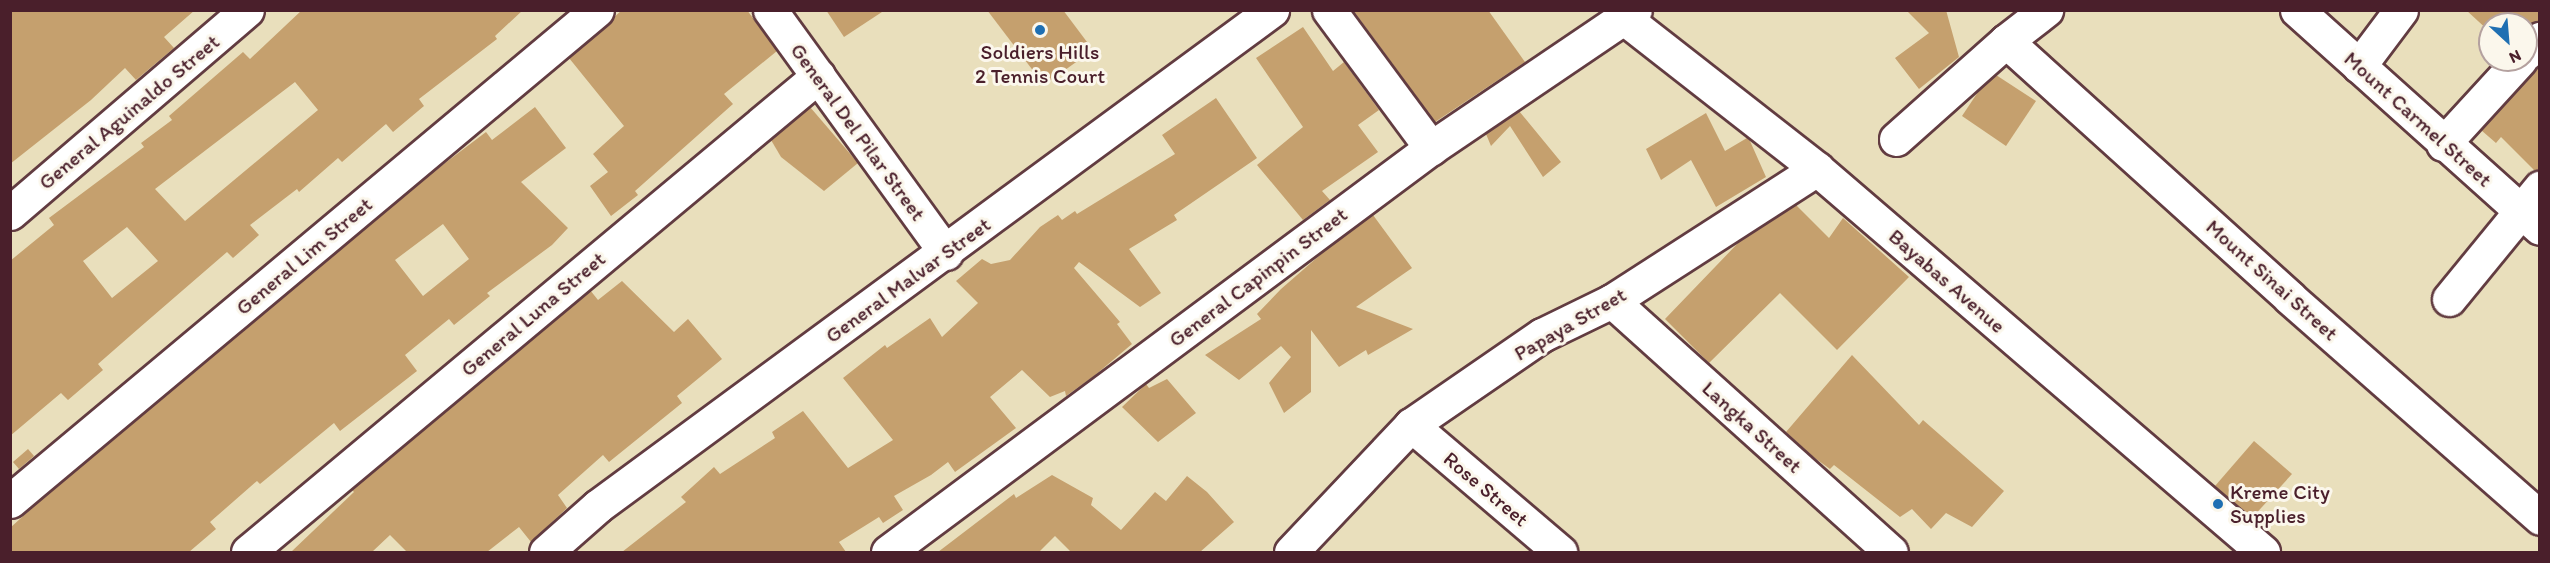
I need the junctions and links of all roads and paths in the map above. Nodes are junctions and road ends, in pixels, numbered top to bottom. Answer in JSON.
{"nodes":[{"id":1,"x":248,"y":10,"type":"edge"},
{"id":2,"x":597,"y":10,"type":"edge"},
{"id":3,"x":770,"y":10,"type":"edge"},
{"id":4,"x":1272,"y":10,"type":"edge"},
{"id":5,"x":1329,"y":10,"type":"edge"},
{"id":6,"x":2046,"y":10,"type":"edge"},
{"id":7,"x":2298,"y":10,"type":"edge"},
{"id":8,"x":2401,"y":10,"type":"edge"},
{"id":9,"x":1630,"y":14,"type":"edge"},
{"id":10,"x":2006,"y":41,"type":"junction"},
{"id":11,"x":2360,"y":66,"type":"junction"},
{"id":12,"x":2509,"y":72,"type":"edge"},
{"id":13,"x":818,"y":76,"type":"junction"},
{"id":14,"x":1896,"y":139,"type":"dead end"},
{"id":15,"x":2443,"y":144,"type":"junction"},
{"id":16,"x":1431,"y":148,"type":"junction"},
{"id":17,"x":1817,"y":169,"type":"junction"},
{"id":18,"x":2533,"y":209,"type":"edge"},
{"id":19,"x":10,"y":213,"type":"edge"},
{"id":20,"x":946,"y":253,"type":"junction"},
{"id":21,"x":2449,"y":299,"type":"dead end"},
{"id":22,"x":1612,"y":301,"type":"junction"},
{"id":23,"x":1411,"y":425,"type":"junction"},
{"id":24,"x":10,"y":501,"type":"edge"},
{"id":25,"x":2540,"y":518,"type":"edge"},
{"id":26,"x":248,"y":552,"type":"edge"},
{"id":27,"x":546,"y":552,"type":"edge"},
{"id":28,"x":888,"y":552,"type":"edge"},
{"id":29,"x":1291,"y":552,"type":"edge"},
{"id":30,"x":1560,"y":552,"type":"edge"},
{"id":31,"x":1891,"y":552,"type":"edge"},
{"id":32,"x":2263,"y":552,"type":"edge"}],
"edges":[{"from":1,"to":19,"type":"street","name":"General Aguinaldo Street"},
{"from":2,"to":24,"type":"street","name":"General Lim Street"},
{"from":3,"to":13,"type":"street","name":"General Del Pilar Street"},
{"from":4,"to":20,"type":"street","name":"General Malvar Street"},
{"from":5,"to":16,"type":"street"},
{"from":6,"to":10,"type":"street"},
{"from":7,"to":11,"type":"street","name":"Mount Carmel Street"},
{"from":8,"to":11,"type":"street"},
{"from":9,"to":16,"type":"street","name":"General Capinpin Street"},
{"from":9,"to":17,"type":"street","name":"Bayabas Avenue"},
{"from":10,"to":14,"type":"street"},
{"from":10,"to":25,"type":"street","name":"Mount Sinai Street"},
{"from":11,"to":15,"type":"street","name":"Mount Carmel Street"},
{"from":12,"to":15,"type":"street"},
{"from":13,"to":20,"type":"street","name":"General Del Pilar Street"},
{"from":13,"to":26,"type":"street","name":"General Luna Street"},
{"from":15,"to":18,"type":"street","name":"Mount Carmel Street"},
{"from":16,"to":28,"type":"street","name":"General Capinpin Street"},
{"from":17,"to":22,"type":"street","name":"Papaya Street"},
{"from":17,"to":32,"type":"street","name":"Bayabas Avenue"},
{"from":18,"to":21,"type":"street"},
{"from":20,"to":27,"type":"street","name":"General Malvar Street"},
{"from":22,"to":23,"type":"street","name":"Papaya Street"},
{"from":22,"to":31,"type":"street","name":"Langka Street"},
{"from":23,"to":29,"type":"street","name":"Papaya Street"},
{"from":23,"to":30,"type":"street","name":"Rose Street"}]}
